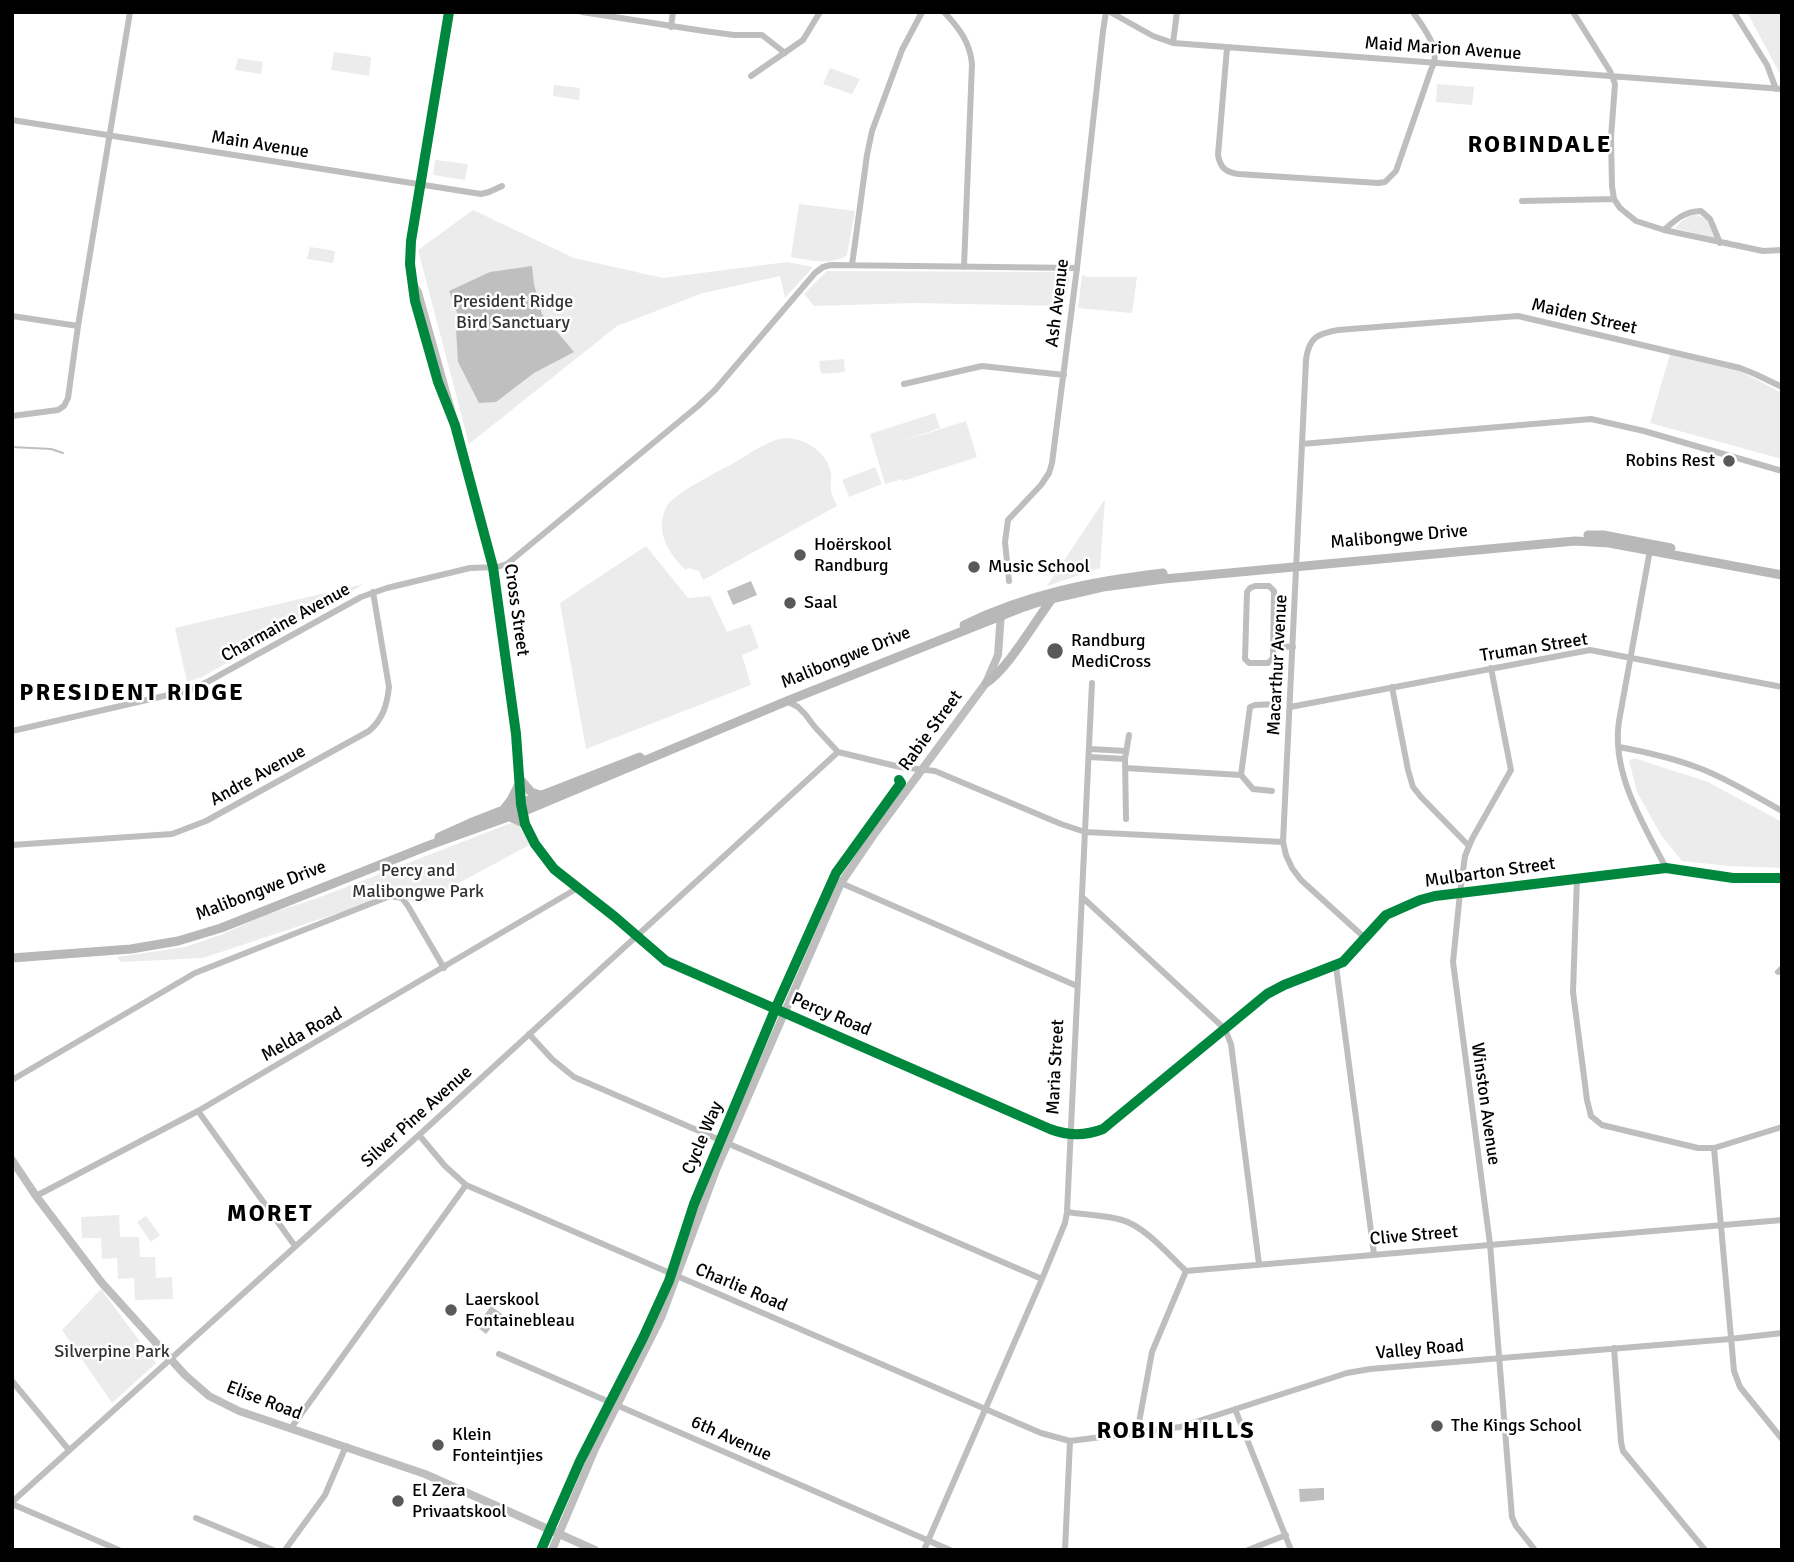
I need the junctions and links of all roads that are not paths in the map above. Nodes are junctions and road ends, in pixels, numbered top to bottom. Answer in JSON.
{"nodes":[{"id":1,"x":130,"y":12,"type":"edge"},
{"id":2,"x":449,"y":12,"type":"edge"},
{"id":3,"x":582,"y":12,"type":"edge"},
{"id":4,"x":673,"y":12,"type":"edge"},
{"id":5,"x":820,"y":12,"type":"edge"},
{"id":6,"x":922,"y":12,"type":"edge"},
{"id":7,"x":944,"y":12,"type":"edge"},
{"id":8,"x":1108,"y":12,"type":"edge"},
{"id":9,"x":1177,"y":12,"type":"edge"},
{"id":10,"x":1413,"y":12,"type":"edge"},
{"id":11,"x":1573,"y":12,"type":"edge"},
{"id":12,"x":1734,"y":12,"type":"edge"},
{"id":13,"x":671,"y":27,"type":"junction"},
{"id":14,"x":1173,"y":43,"type":"junction"},
{"id":15,"x":1227,"y":48,"type":"junction"},
{"id":16,"x":785,"y":53,"type":"junction"},
{"id":17,"x":1435,"y":63,"type":"junction"},
{"id":18,"x":751,"y":76,"type":"dead end"},
{"id":19,"x":1613,"y":76,"type":"junction"},
{"id":20,"x":1779,"y":89,"type":"edge"},
{"id":21,"x":12,"y":120,"type":"edge"},
{"id":22,"x":110,"y":136,"type":"junction"},
{"id":23,"x":421,"y":184,"type":"junction"},
{"id":24,"x":502,"y":186,"type":"dead end"},
{"id":25,"x":1614,"y":199,"type":"junction"},
{"id":26,"x":1522,"y":201,"type":"dead end"},
{"id":27,"x":1664,"y":230,"type":"junction"},
{"id":28,"x":1720,"y":243,"type":"junction"},
{"id":29,"x":1782,"y":250,"type":"edge"},
{"id":30,"x":852,"y":265,"type":"junction"},
{"id":31,"x":964,"y":267,"type":"junction"},
{"id":32,"x":1077,"y":268,"type":"junction"},
{"id":33,"x":12,"y":316,"type":"edge"},
{"id":34,"x":78,"y":326,"type":"junction"},
{"id":35,"x":1306,"y":360,"type":"joint"},
{"id":36,"x":1064,"y":375,"type":"junction"},
{"id":37,"x":904,"y":384,"type":"dead end"},
{"id":38,"x":1782,"y":387,"type":"edge"},
{"id":39,"x":12,"y":416,"type":"edge"},
{"id":40,"x":1302,"y":444,"type":"junction"},
{"id":41,"x":1782,"y":471,"type":"edge"},
{"id":42,"x":1651,"y":547,"type":"junction"},
{"id":43,"x":1297,"y":564,"type":"junction"},
{"id":44,"x":493,"y":567,"type":"junction"},
{"id":45,"x":1782,"y":575,"type":"edge"},
{"id":46,"x":1009,"y":581,"type":"dead end"},
{"id":47,"x":373,"y":592,"type":"junction"},
{"id":48,"x":1052,"y":598,"type":"junction"},
{"id":49,"x":1001,"y":613,"type":"junction"},
{"id":50,"x":1273,"y":646,"type":"junction"},
{"id":51,"x":1293,"y":647,"type":"junction"},
{"id":52,"x":1631,"y":657,"type":"junction"},
{"id":53,"x":1491,"y":668,"type":"junction"},
{"id":54,"x":986,"y":683,"type":"junction"},
{"id":55,"x":1092,"y":683,"type":"dead end"},
{"id":56,"x":1392,"y":687,"type":"junction"},
{"id":57,"x":1782,"y":687,"type":"edge"},
{"id":58,"x":806,"y":694,"type":"junction"},
{"id":59,"x":787,"y":702,"type":"junction"},
{"id":60,"x":1276,"y":705,"type":"dead end"},
{"id":61,"x":1290,"y":707,"type":"junction"},
{"id":62,"x":805,"y":714,"type":"junction"},
{"id":63,"x":12,"y":731,"type":"edge"},
{"id":64,"x":1129,"y":735,"type":"dead end"},
{"id":65,"x":1619,"y":747,"type":"junction"},
{"id":66,"x":838,"y":752,"type":"junction"},
{"id":67,"x":1090,"y":753,"type":"junction"},
{"id":68,"x":1126,"y":755,"type":"junction"},
{"id":69,"x":1125,"y":768,"type":"junction"},
{"id":70,"x":922,"y":769,"type":"junction"},
{"id":71,"x":1241,"y":775,"type":"junction"},
{"id":72,"x":519,"y":781,"type":"junction"},
{"id":73,"x":1272,"y":791,"type":"dead end"},
{"id":74,"x":540,"y":795,"type":"junction"},
{"id":75,"x":522,"y":808,"type":"junction"},
{"id":76,"x":1782,"y":811,"type":"edge"},
{"id":77,"x":507,"y":813,"type":"junction"},
{"id":78,"x":1126,"y":819,"type":"dead end"},
{"id":79,"x":525,"y":824,"type":"junction"},
{"id":80,"x":1084,"y":832,"type":"junction"},
{"id":81,"x":1283,"y":842,"type":"junction"},
{"id":82,"x":12,"y":845,"type":"edge"},
{"id":83,"x":1469,"y":846,"type":"junction"},
{"id":84,"x":1666,"y":867,"type":"junction"},
{"id":85,"x":1577,"y":878,"type":"junction"},
{"id":86,"x":1782,"y":878,"type":"edge"},
{"id":87,"x":841,"y":883,"type":"junction"},
{"id":88,"x":576,"y":889,"type":"junction"},
{"id":89,"x":1460,"y":893,"type":"junction"},
{"id":90,"x":1082,"y":897,"type":"junction"},
{"id":91,"x":636,"y":935,"type":"junction"},
{"id":92,"x":1365,"y":938,"type":"junction"},
{"id":93,"x":12,"y":956,"type":"edge"},
{"id":94,"x":1336,"y":966,"type":"junction"},
{"id":95,"x":444,"y":968,"type":"junction"},
{"id":96,"x":1077,"y":986,"type":"junction"},
{"id":97,"x":784,"y":1014,"type":"junction"},
{"id":98,"x":1225,"y":1029,"type":"junction"},
{"id":99,"x":529,"y":1034,"type":"junction"},
{"id":100,"x":12,"y":1080,"type":"edge"},
{"id":101,"x":198,"y":1111,"type":"junction"},
{"id":102,"x":1782,"y":1127,"type":"edge"},
{"id":103,"x":419,"y":1135,"type":"junction"},
{"id":104,"x":1071,"y":1136,"type":"junction"},
{"id":105,"x":728,"y":1144,"type":"junction"},
{"id":106,"x":1714,"y":1148,"type":"junction"},
{"id":107,"x":12,"y":1160,"type":"edge"},
{"id":108,"x":466,"y":1185,"type":"junction"},
{"id":109,"x":36,"y":1196,"type":"junction"},
{"id":110,"x":1067,"y":1212,"type":"junction"},
{"id":111,"x":1782,"y":1220,"type":"edge"},
{"id":112,"x":1721,"y":1225,"type":"junction"},
{"id":113,"x":1490,"y":1244,"type":"junction"},
{"id":114,"x":295,"y":1246,"type":"junction"},
{"id":115,"x":1374,"y":1254,"type":"junction"},
{"id":116,"x":1259,"y":1264,"type":"junction"},
{"id":117,"x":1186,"y":1271,"type":"junction"},
{"id":118,"x":678,"y":1276,"type":"junction"},
{"id":119,"x":1042,"y":1279,"type":"junction"},
{"id":120,"x":1782,"y":1333,"type":"edge"},
{"id":121,"x":1730,"y":1339,"type":"junction"},
{"id":122,"x":1614,"y":1348,"type":"junction"},
{"id":123,"x":499,"y":1354,"type":"dead end"},
{"id":124,"x":1499,"y":1358,"type":"junction"},
{"id":125,"x":170,"y":1359,"type":"junction"},
{"id":126,"x":12,"y":1381,"type":"edge"},
{"id":127,"x":618,"y":1405,"type":"junction"},
{"id":128,"x":985,"y":1409,"type":"junction"},
{"id":129,"x":1235,"y":1409,"type":"junction"},
{"id":130,"x":291,"y":1429,"type":"junction"},
{"id":131,"x":1137,"y":1433,"type":"junction"},
{"id":132,"x":1782,"y":1439,"type":"edge"},
{"id":133,"x":1070,"y":1441,"type":"junction"},
{"id":134,"x":346,"y":1446,"type":"junction"},
{"id":135,"x":69,"y":1450,"type":"junction"},
{"id":136,"x":12,"y":1503,"type":"edge"},
{"id":137,"x":196,"y":1518,"type":"dead end"},
{"id":138,"x":559,"y":1534,"type":"junction"},
{"id":139,"x":1286,"y":1535,"type":"junction"},
{"id":140,"x":928,"y":1540,"type":"junction"},
{"id":141,"x":119,"y":1550,"type":"edge"},
{"id":142,"x":273,"y":1550,"type":"edge"},
{"id":143,"x":285,"y":1550,"type":"edge"},
{"id":144,"x":552,"y":1550,"type":"edge"},
{"id":145,"x":595,"y":1550,"type":"edge"},
{"id":146,"x":924,"y":1550,"type":"edge"},
{"id":147,"x":950,"y":1550,"type":"edge"},
{"id":148,"x":1065,"y":1550,"type":"edge"},
{"id":149,"x":1248,"y":1550,"type":"edge"},
{"id":150,"x":1291,"y":1550,"type":"edge"},
{"id":151,"x":1535,"y":1550,"type":"edge"},
{"id":152,"x":1705,"y":1550,"type":"edge"}],
"edges":[{"from":1,"to":22,"type":"street"},
{"from":2,"to":23,"type":"street","name":"Cross Street"},
{"from":3,"to":13,"type":"street"},
{"from":4,"to":13,"type":"street"},
{"from":5,"to":16,"type":"street"},
{"from":6,"to":30,"type":"street"},
{"from":7,"to":31,"type":"street"},
{"from":8,"to":14,"type":"street","name":"Maid Marion Avenue"},
{"from":8,"to":32,"type":"street","name":"Ash Avenue"},
{"from":9,"to":14,"type":"street"},
{"from":10,"to":17,"type":"street"},
{"from":11,"to":19,"type":"street"},
{"from":12,"to":20,"type":"street"},
{"from":13,"to":16,"type":"street"},
{"from":14,"to":15,"type":"street","name":"Maid Marion Avenue"},
{"from":15,"to":17,"type":"street","name":"Maid Marion Avenue"},
{"from":15,"to":17,"type":"street"},
{"from":16,"to":18,"type":"street"},
{"from":17,"to":19,"type":"street","name":"Maid Marion Avenue"},
{"from":19,"to":20,"type":"street","name":"Maid Marion Avenue"},
{"from":19,"to":25,"type":"street"},
{"from":21,"to":22,"type":"street","name":"Main Avenue"},
{"from":22,"to":23,"type":"street","name":"Main Avenue"},
{"from":22,"to":34,"type":"street"},
{"from":23,"to":24,"type":"street","name":"Main Avenue"},
{"from":23,"to":44,"type":"street","name":"Cross Street"},
{"from":25,"to":26,"type":"street"},
{"from":25,"to":27,"type":"street"},
{"from":27,"to":28,"type":"street"},
{"from":27,"to":28,"type":"street"},
{"from":28,"to":29,"type":"street"},
{"from":30,"to":31,"type":"street"},
{"from":30,"to":44,"type":"street"},
{"from":31,"to":32,"type":"street"},
{"from":32,"to":36,"type":"street","name":"Ash Avenue"},
{"from":33,"to":34,"type":"street"},
{"from":34,"to":39,"type":"street"},
{"from":35,"to":38,"type":"street","name":"Maiden Street"},
{"from":35,"to":40,"type":"street","name":"Macarthur Avenue"},
{"from":36,"to":37,"type":"street"},
{"from":36,"to":46,"type":"street","name":"Ash Avenue"},
{"from":40,"to":41,"type":"street"},
{"from":40,"to":43,"type":"street","name":"Macarthur Avenue"},
{"from":42,"to":43,"type":"main road","name":"Malibongwe Drive"},
{"from":42,"to":45,"type":"main road","name":"Malibongwe Drive"},
{"from":42,"to":52,"type":"street"},
{"from":43,"to":48,"type":"main road","name":"Malibongwe Drive"},
{"from":43,"to":49,"type":"main road","name":"Malibongwe Drive"},
{"from":43,"to":51,"type":"street","name":"Macarthur Avenue"},
{"from":44,"to":47,"type":"street","name":"Charmaine Avenue"},
{"from":44,"to":72,"type":"street","name":"Cross Street"},
{"from":47,"to":63,"type":"street","name":"Charmaine Avenue"},
{"from":47,"to":82,"type":"street","name":"Andre Avenue"},
{"from":48,"to":49,"type":"main road","name":"Malibongwe Drive"},
{"from":48,"to":54,"type":"main road"},
{"from":49,"to":54,"type":"street","name":"Rabie Street"},
{"from":49,"to":58,"type":"main road","name":"Malibongwe Drive"},
{"from":49,"to":74,"type":"main road","name":"Malibongwe Drive"},
{"from":50,"to":50,"type":"street"},
{"from":50,"to":51,"type":"street"},
{"from":51,"to":61,"type":"street","name":"Macarthur Avenue"},
{"from":52,"to":53,"type":"street","name":"Truman Street"},
{"from":52,"to":57,"type":"street","name":"Truman Street"},
{"from":52,"to":65,"type":"street"},
{"from":53,"to":56,"type":"street","name":"Truman Street"},
{"from":53,"to":83,"type":"street","name":"Winston Avenue"},
{"from":54,"to":70,"type":"street","name":"Rabie Street"},
{"from":55,"to":67,"type":"street","name":"Maria Street"},
{"from":56,"to":61,"type":"street","name":"Truman Street"},
{"from":56,"to":83,"type":"street"},
{"from":58,"to":59,"type":"main road","name":"Malibongwe Drive"},
{"from":58,"to":62,"type":"street"},
{"from":59,"to":62,"type":"street"},
{"from":59,"to":75,"type":"main road","name":"Malibongwe Drive"},
{"from":60,"to":71,"type":"street"},
{"from":61,"to":81,"type":"street","name":"Macarthur Avenue"},
{"from":62,"to":66,"type":"street"},
{"from":64,"to":68,"type":"street"},
{"from":65,"to":76,"type":"street"},
{"from":65,"to":84,"type":"street"},
{"from":66,"to":70,"type":"street"},
{"from":66,"to":91,"type":"street","name":"Silver Pine Avenue"},
{"from":67,"to":68,"type":"street"},
{"from":67,"to":80,"type":"street","name":"Maria Street"},
{"from":68,"to":69,"type":"street"},
{"from":69,"to":71,"type":"street"},
{"from":69,"to":78,"type":"street"},
{"from":70,"to":80,"type":"street"},
{"from":70,"to":87,"type":"street","name":"Rabie Street"},
{"from":71,"to":73,"type":"street"},
{"from":72,"to":74,"type":"main road"},
{"from":72,"to":75,"type":"street","name":"Cross Street"},
{"from":72,"to":77,"type":"main road"},
{"from":74,"to":75,"type":"main road","name":"Malibongwe Drive"},
{"from":75,"to":77,"type":"main road","name":"Malibongwe Drive"},
{"from":75,"to":79,"type":"street","name":"Percy Road"},
{"from":77,"to":79,"type":"main road"},
{"from":77,"to":93,"type":"main road","name":"Malibongwe Drive"},
{"from":79,"to":88,"type":"street","name":"Percy Road"},
{"from":80,"to":81,"type":"street"},
{"from":80,"to":90,"type":"street","name":"Maria Street"},
{"from":81,"to":92,"type":"street","name":"Macarthur Avenue"},
{"from":83,"to":89,"type":"street","name":"Winston Avenue"},
{"from":84,"to":85,"type":"street","name":"Mulbarton Street"},
{"from":84,"to":86,"type":"street","name":"Mulbarton Street"},
{"from":85,"to":89,"type":"street","name":"Mulbarton Street"},
{"from":85,"to":106,"type":"street"},
{"from":87,"to":96,"type":"street"},
{"from":87,"to":97,"type":"street","name":"Rabie Street"},
{"from":88,"to":91,"type":"street","name":"Percy Road"},
{"from":88,"to":95,"type":"street","name":"Melda Road"},
{"from":89,"to":92,"type":"street","name":"Mulbarton Street"},
{"from":89,"to":113,"type":"street","name":"Winston Avenue"},
{"from":90,"to":96,"type":"street","name":"Maria Street"},
{"from":90,"to":98,"type":"street"},
{"from":91,"to":97,"type":"street","name":"Percy Road"},
{"from":91,"to":99,"type":"street","name":"Silver Pine Avenue"},
{"from":92,"to":94,"type":"street","name":"Mulbarton Street"},
{"from":94,"to":98,"type":"street","name":"Mulbarton Street"},
{"from":94,"to":115,"type":"street"},
{"from":95,"to":100,"type":"street"},
{"from":95,"to":101,"type":"street","name":"Melda Road"},
{"from":96,"to":104,"type":"street","name":"Maria Street"},
{"from":97,"to":104,"type":"street","name":"Percy Road"},
{"from":97,"to":105,"type":"street","name":"Rabie Street"},
{"from":98,"to":104,"type":"street","name":"Mulbarton Street"},
{"from":98,"to":116,"type":"street"},
{"from":99,"to":103,"type":"street","name":"Silver Pine Avenue"},
{"from":99,"to":105,"type":"street"},
{"from":101,"to":109,"type":"street","name":"Melda Road"},
{"from":101,"to":114,"type":"street"},
{"from":102,"to":106,"type":"street"},
{"from":103,"to":108,"type":"street","name":"Charlie Road"},
{"from":103,"to":114,"type":"street","name":"Silver Pine Avenue"},
{"from":104,"to":110,"type":"street","name":"Maria Street"},
{"from":105,"to":118,"type":"street","name":"Rabie Street"},
{"from":105,"to":119,"type":"street"},
{"from":106,"to":112,"type":"street"},
{"from":107,"to":109,"type":"street","name":"Elise Road"},
{"from":108,"to":118,"type":"street","name":"Charlie Road"},
{"from":108,"to":130,"type":"street"},
{"from":109,"to":125,"type":"street","name":"Elise Road"},
{"from":110,"to":117,"type":"street"},
{"from":110,"to":119,"type":"street","name":"Maria Street"},
{"from":111,"to":112,"type":"street","name":"Clive Street"},
{"from":112,"to":113,"type":"street","name":"Clive Street"},
{"from":112,"to":121,"type":"street"},
{"from":113,"to":115,"type":"street","name":"Clive Street"},
{"from":113,"to":124,"type":"street","name":"Winston Avenue"},
{"from":114,"to":125,"type":"street","name":"Silver Pine Avenue"},
{"from":115,"to":116,"type":"street","name":"Clive Street"},
{"from":116,"to":117,"type":"street","name":"Clive Street"},
{"from":117,"to":131,"type":"street"},
{"from":118,"to":127,"type":"street","name":"Rabie Street"},
{"from":118,"to":128,"type":"street","name":"Charlie Road"},
{"from":119,"to":128,"type":"street","name":"Maria Street"},
{"from":120,"to":121,"type":"street","name":"Valley Road"},
{"from":121,"to":122,"type":"street","name":"Valley Road"},
{"from":121,"to":132,"type":"street"},
{"from":122,"to":124,"type":"street","name":"Valley Road"},
{"from":122,"to":152,"type":"street"},
{"from":123,"to":127,"type":"street","name":"6th Avenue"},
{"from":124,"to":129,"type":"street","name":"Valley Road"},
{"from":124,"to":151,"type":"street","name":"Winston Avenue"},
{"from":125,"to":130,"type":"street","name":"Elise Road"},
{"from":125,"to":135,"type":"street","name":"Silver Pine Avenue"},
{"from":126,"to":135,"type":"street"},
{"from":127,"to":138,"type":"street","name":"Rabie Street"},
{"from":127,"to":140,"type":"street","name":"6th Avenue"},
{"from":128,"to":133,"type":"street","name":"Charlie Road"},
{"from":128,"to":140,"type":"street","name":"Maria Street"},
{"from":129,"to":131,"type":"street","name":"Valley Road"},
{"from":129,"to":139,"type":"street"},
{"from":130,"to":134,"type":"street","name":"Elise Road"},
{"from":131,"to":133,"type":"street","name":"Valley Road"},
{"from":133,"to":148,"type":"street"},
{"from":134,"to":138,"type":"street","name":"Elise Road"},
{"from":134,"to":143,"type":"street"},
{"from":135,"to":136,"type":"street","name":"Silver Pine Avenue"},
{"from":136,"to":141,"type":"street"},
{"from":137,"to":142,"type":"street"},
{"from":138,"to":144,"type":"street","name":"Rabie Street"},
{"from":138,"to":145,"type":"street","name":"Elise Road"},
{"from":139,"to":149,"type":"street"},
{"from":139,"to":150,"type":"street"},
{"from":140,"to":146,"type":"street","name":"Maria Street"},
{"from":140,"to":147,"type":"street","name":"6th Avenue"}]}
